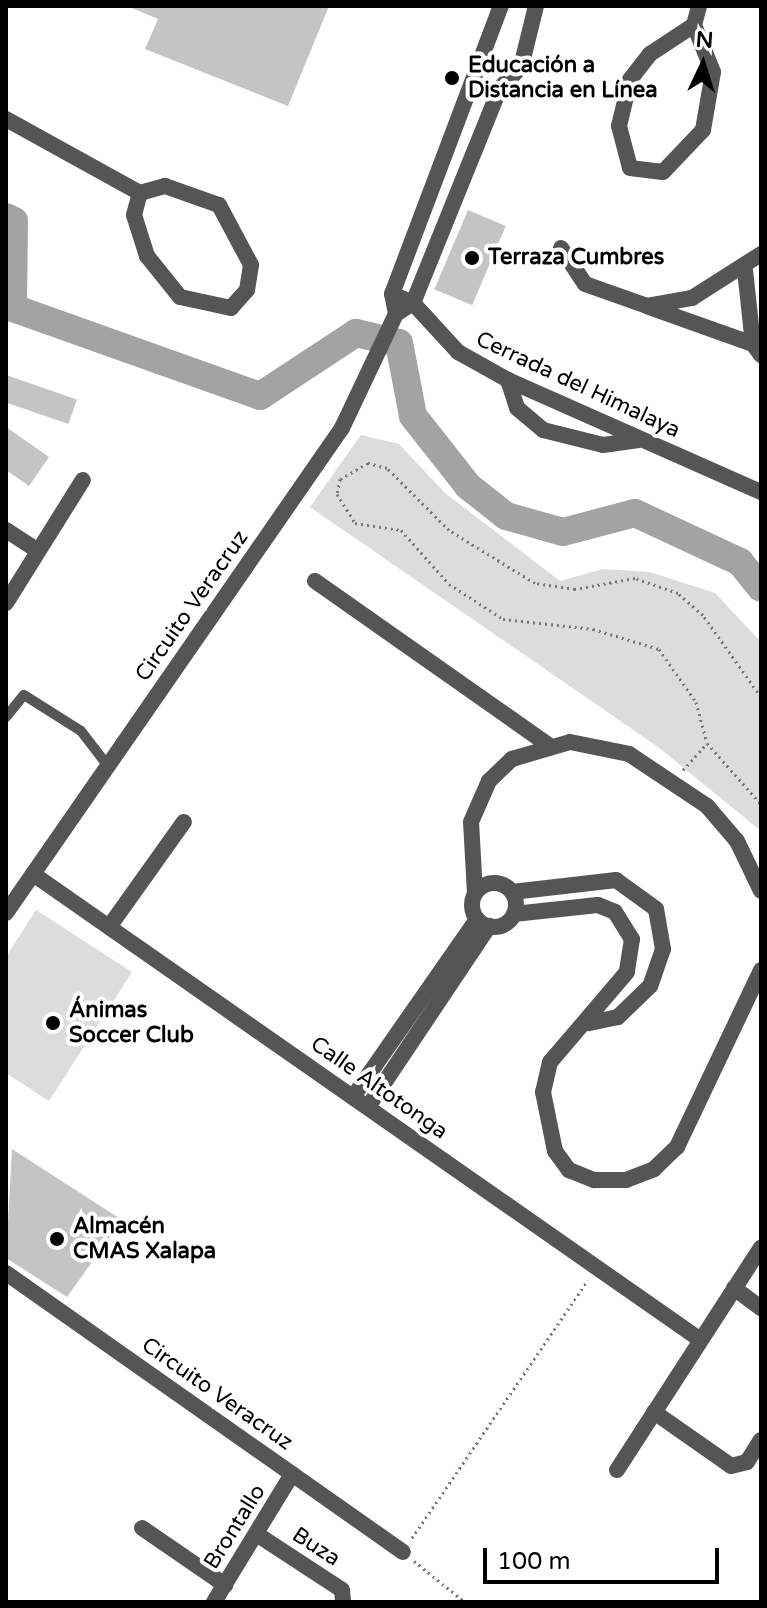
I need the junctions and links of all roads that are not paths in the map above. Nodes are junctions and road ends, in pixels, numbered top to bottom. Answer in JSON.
{"nodes":[{"id":1,"x":501,"y":6,"type":"edge"},
{"id":2,"x":535,"y":6,"type":"edge"},
{"id":3,"x":699,"y":6,"type":"edge"},
{"id":4,"x":694,"y":25,"type":"junction"},
{"id":5,"x":6,"y":119,"type":"edge"},
{"id":6,"x":140,"y":193,"type":"junction"},
{"id":7,"x":561,"y":248,"type":"dead end"},
{"id":8,"x":761,"y":254,"type":"edge"},
{"id":9,"x":745,"y":270,"type":"junction"},
{"id":10,"x":392,"y":294,"type":"junction"},
{"id":11,"x":413,"y":303,"type":"junction"},
{"id":12,"x":647,"y":306,"type":"junction"},
{"id":13,"x":394,"y":319,"type":"junction"},
{"id":14,"x":757,"y":350,"type":"edge"},
{"id":15,"x":508,"y":380,"type":"junction"},
{"id":16,"x":639,"y":440,"type":"junction"},
{"id":17,"x":83,"y":480,"type":"dead end"},
{"id":18,"x":761,"y":492,"type":"edge"},
{"id":19,"x":6,"y":530,"type":"edge"},
{"id":20,"x":38,"y":551,"type":"junction"},
{"id":21,"x":315,"y":581,"type":"dead end"},
{"id":22,"x":6,"y":603,"type":"edge"},
{"id":23,"x":6,"y":717,"type":"edge"},
{"id":24,"x":548,"y":745,"type":"junction"},
{"id":25,"x":108,"y":766,"type":"junction"},
{"id":26,"x":184,"y":822,"type":"dead end"},
{"id":27,"x":33,"y":874,"type":"junction"},
{"id":28,"x":482,"y":888,"type":"junction"},
{"id":29,"x":761,"y":891,"type":"edge"},
{"id":30,"x":512,"y":892,"type":"junction"},
{"id":31,"x":6,"y":913,"type":"edge"},
{"id":32,"x":514,"y":914,"type":"junction"},
{"id":33,"x":483,"y":922,"type":"junction"},
{"id":34,"x":109,"y":927,"type":"junction"},
{"id":35,"x":761,"y":970,"type":"edge"},
{"id":36,"x":432,"y":997,"type":"junction"},
{"id":37,"x":589,"y":1023,"type":"junction"},
{"id":38,"x":385,"y":1050,"type":"junction"},
{"id":39,"x":399,"y":1060,"type":"junction"},
{"id":40,"x":353,"y":1097,"type":"junction"},
{"id":41,"x":368,"y":1107,"type":"junction"},
{"id":42,"x":761,"y":1247,"type":"edge"},
{"id":43,"x":6,"y":1273,"type":"edge"},
{"id":44,"x":734,"y":1288,"type":"junction"},
{"id":45,"x":761,"y":1308,"type":"edge"},
{"id":46,"x":699,"y":1339,"type":"junction"},
{"id":47,"x":654,"y":1412,"type":"junction"},
{"id":48,"x":761,"y":1440,"type":"edge"},
{"id":49,"x":617,"y":1470,"type":"dead end"},
{"id":50,"x":292,"y":1474,"type":"junction"},
{"id":51,"x":142,"y":1528,"type":"dead end"},
{"id":52,"x":258,"y":1535,"type":"junction"},
{"id":53,"x":403,"y":1552,"type":"road end"},
{"id":54,"x":225,"y":1585,"type":"junction"},
{"id":55,"x":343,"y":1601,"type":"edge"},
{"id":56,"x":214,"y":1602,"type":"edge"}],
"edges":[{"from":1,"to":10,"type":"street"},
{"from":2,"to":11,"type":"street"},
{"from":3,"to":4,"type":"street"},
{"from":4,"to":4,"type":"street"},
{"from":5,"to":6,"type":"street"},
{"from":6,"to":6,"type":"street"},
{"from":7,"to":12,"type":"street"},
{"from":8,"to":9,"type":"street"},
{"from":9,"to":12,"type":"street"},
{"from":9,"to":14,"type":"street"},
{"from":10,"to":11,"type":"street","name":"Cerrada del Himalaya"},
{"from":10,"to":13,"type":"street"},
{"from":11,"to":13,"type":"street"},
{"from":11,"to":15,"type":"street","name":"Cerrada del Himalaya"},
{"from":12,"to":14,"type":"street"},
{"from":13,"to":25,"type":"street","name":"Circuito Veracruz"},
{"from":15,"to":16,"type":"street","name":"Cerrada del Himalaya"},
{"from":15,"to":16,"type":"street"},
{"from":16,"to":18,"type":"street","name":"Cerrada del Himalaya"},
{"from":17,"to":20,"type":"street"},
{"from":19,"to":20,"type":"street"},
{"from":20,"to":22,"type":"street"},
{"from":21,"to":24,"type":"street"},
{"from":23,"to":25,"type":"lane"},
{"from":24,"to":28,"type":"street"},
{"from":24,"to":29,"type":"street"},
{"from":25,"to":27,"type":"street","name":"Circuito Veracruz"},
{"from":26,"to":34,"type":"street"},
{"from":27,"to":31,"type":"street","name":"Circuito Veracruz"},
{"from":27,"to":34,"type":"street","name":"Calle Altotonga"},
{"from":28,"to":30,"type":"street"},
{"from":28,"to":33,"type":"street"},
{"from":30,"to":32,"type":"street"},
{"from":30,"to":37,"type":"street"},
{"from":32,"to":33,"type":"street"},
{"from":32,"to":37,"type":"street"},
{"from":33,"to":36,"type":"street"},
{"from":34,"to":40,"type":"street","name":"Calle Altotonga"},
{"from":35,"to":37,"type":"street"},
{"from":36,"to":38,"type":"street"},
{"from":36,"to":39,"type":"street"},
{"from":38,"to":39,"type":"street"},
{"from":38,"to":40,"type":"street"},
{"from":39,"to":41,"type":"street"},
{"from":40,"to":41,"type":"street","name":"Calle Altotonga"},
{"from":41,"to":46,"type":"street","name":"Calle Altotonga"},
{"from":42,"to":44,"type":"street"},
{"from":43,"to":50,"type":"street","name":"Circuito Veracruz"},
{"from":44,"to":45,"type":"street"},
{"from":44,"to":46,"type":"street"},
{"from":46,"to":47,"type":"street"},
{"from":47,"to":48,"type":"street"},
{"from":47,"to":49,"type":"street"},
{"from":50,"to":52,"type":"street","name":"Brontallo"},
{"from":50,"to":53,"type":"street","name":"Circuito Veracruz"},
{"from":51,"to":54,"type":"street"},
{"from":52,"to":54,"type":"street","name":"Brontallo"},
{"from":52,"to":55,"type":"street","name":"Buza"},
{"from":54,"to":56,"type":"street","name":"Brontallo"}]}
